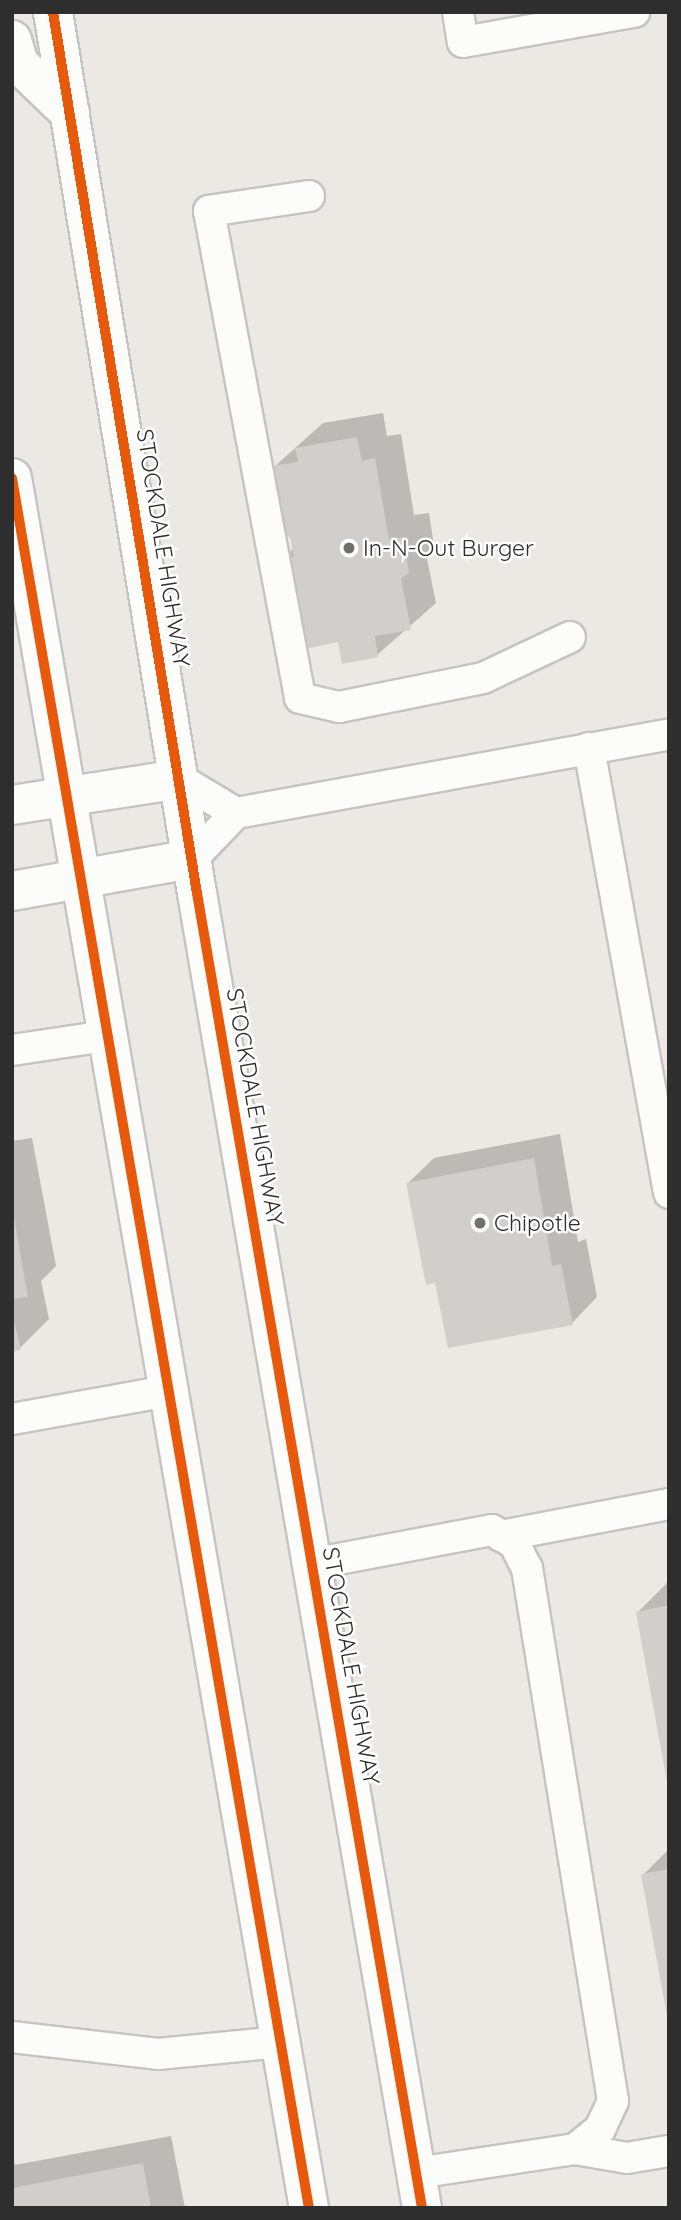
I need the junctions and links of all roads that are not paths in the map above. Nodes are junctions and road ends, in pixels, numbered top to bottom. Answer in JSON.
{"nodes":[{"id":1,"x":53,"y":12,"type":"edge"},
{"id":2,"x":458,"y":12,"type":"edge"},
{"id":3,"x":634,"y":12,"type":"edge"},
{"id":4,"x":12,"y":40,"type":"edge"},
{"id":5,"x":70,"y":113,"type":"junction"},
{"id":6,"x":309,"y":196,"type":"dead end"},
{"id":7,"x":12,"y":478,"type":"edge"},
{"id":8,"x":570,"y":637,"type":"dead end"},
{"id":9,"x":669,"y":734,"type":"edge"},
{"id":10,"x":589,"y":748,"type":"junction"},
{"id":11,"x":179,"y":779,"type":"junction"},
{"id":12,"x":68,"y":795,"type":"junction"},
{"id":13,"x":12,"y":805,"type":"edge"},
{"id":14,"x":236,"y":813,"type":"junction"},
{"id":15,"x":192,"y":859,"type":"junction"},
{"id":16,"x":80,"y":879,"type":"junction"},
{"id":17,"x":12,"y":891,"type":"edge"},
{"id":18,"x":106,"y":1036,"type":"junction"},
{"id":19,"x":12,"y":1050,"type":"edge"},
{"id":20,"x":669,"y":1193,"type":"edge"},
{"id":21,"x":168,"y":1391,"type":"junction"},
{"id":22,"x":12,"y":1419,"type":"edge"},
{"id":23,"x":669,"y":1504,"type":"edge"},
{"id":24,"x":501,"y":1536,"type":"junction"},
{"id":25,"x":312,"y":1564,"type":"junction"},
{"id":26,"x":12,"y":2037,"type":"edge"},
{"id":27,"x":280,"y":2042,"type":"junction"},
{"id":28,"x":575,"y":2149,"type":"junction"},
{"id":29,"x":669,"y":2151,"type":"edge"},
{"id":30,"x":419,"y":2190,"type":"edge"},
{"id":31,"x":309,"y":2208,"type":"edge"}],
"edges":[{"from":1,"to":5,"type":"main road","name":"STOCKDALE HIGHWAY"},
{"from":2,"to":3,"type":"lane"},
{"from":4,"to":5,"type":"main road"},
{"from":5,"to":11,"type":"main road","name":"STOCKDALE HIGHWAY"},
{"from":6,"to":8,"type":"lane"},
{"from":7,"to":12,"type":"main road"},
{"from":9,"to":10,"type":"lane"},
{"from":10,"to":14,"type":"lane"},
{"from":10,"to":20,"type":"lane"},
{"from":11,"to":12,"type":"main road"},
{"from":11,"to":14,"type":"lane"},
{"from":11,"to":15,"type":"main road","name":"STOCKDALE HIGHWAY"},
{"from":12,"to":13,"type":"main road"},
{"from":12,"to":16,"type":"main road"},
{"from":14,"to":15,"type":"lane"},
{"from":15,"to":16,"type":"main road"},
{"from":15,"to":25,"type":"main road","name":"STOCKDALE HIGHWAY"},
{"from":16,"to":17,"type":"main road"},
{"from":16,"to":18,"type":"main road"},
{"from":18,"to":19,"type":"lane"},
{"from":18,"to":21,"type":"main road"},
{"from":21,"to":22,"type":"lane"},
{"from":21,"to":27,"type":"main road"},
{"from":23,"to":24,"type":"lane"},
{"from":24,"to":25,"type":"lane"},
{"from":24,"to":28,"type":"lane"},
{"from":25,"to":30,"type":"main road","name":"STOCKDALE HIGHWAY"},
{"from":26,"to":27,"type":"lane"},
{"from":27,"to":31,"type":"main road"},
{"from":28,"to":29,"type":"lane"},
{"from":28,"to":30,"type":"lane"}]}
